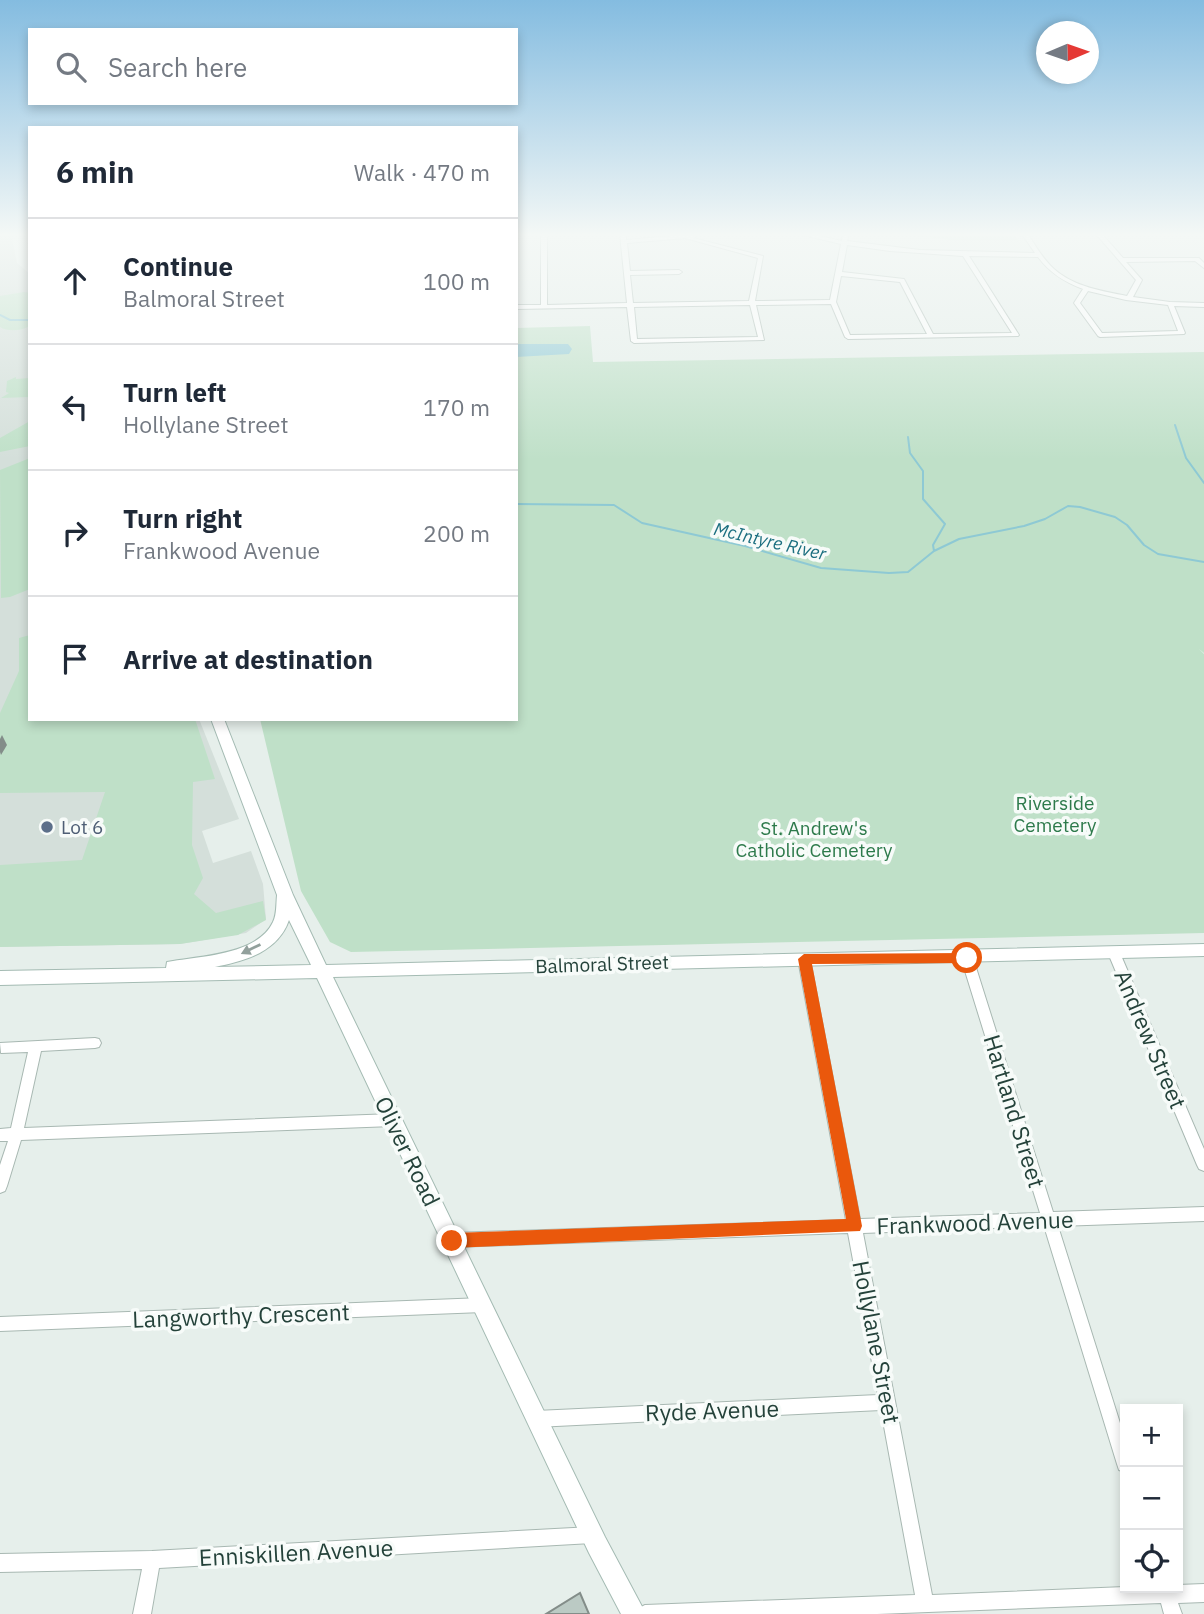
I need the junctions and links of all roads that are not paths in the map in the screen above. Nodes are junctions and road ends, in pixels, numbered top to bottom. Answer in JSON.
{"nodes":[{"id":1,"x":632,"y":309,"type":"edge"},
{"id":2,"x":754,"y":309,"type":"edge"},
{"id":3,"x":836,"y":309,"type":"edge"},
{"id":4,"x":917,"y":309,"type":"edge"},
{"id":5,"x":1000,"y":309,"type":"edge"},
{"id":6,"x":1082,"y":309,"type":"edge"},
{"id":7,"x":1172,"y":309,"type":"edge"},
{"id":8,"x":931,"y":336,"type":"junction"},
{"id":9,"x":218,"y":721,"type":"edge"},
{"id":10,"x":285,"y":895,"type":"junction"},
{"id":11,"x":1204,"y":950,"type":"edge"},
{"id":12,"x":1114,"y":953,"type":"junction"},
{"id":13,"x":967,"y":958,"type":"junction"},
{"id":14,"x":804,"y":959,"type":"junction"},
{"id":15,"x":323,"y":972,"type":"junction"},
{"id":16,"x":135,"y":974,"type":"junction"},
{"id":17,"x":0,"y":978,"type":"edge"},
{"id":18,"x":95,"y":1042,"type":"dead end"},
{"id":19,"x":36,"y":1046,"type":"junction"},
{"id":20,"x":1,"y":1048,"type":"edge"},
{"id":21,"x":393,"y":1120,"type":"junction"},
{"id":22,"x":0,"y":1135,"type":"edge"},
{"id":23,"x":16,"y":1136,"type":"junction"},
{"id":24,"x":1204,"y":1165,"type":"edge"},
{"id":25,"x":0,"y":1186,"type":"edge"},
{"id":26,"x":1204,"y":1214,"type":"edge"},
{"id":27,"x":1049,"y":1220,"type":"junction"},
{"id":28,"x":855,"y":1226,"type":"junction"},
{"id":29,"x":452,"y":1241,"type":"junction"},
{"id":30,"x":483,"y":1305,"type":"junction"},
{"id":31,"x":0,"y":1324,"type":"edge"},
{"id":32,"x":888,"y":1402,"type":"junction"},
{"id":33,"x":536,"y":1419,"type":"junction"},
{"id":34,"x":1120,"y":1448,"type":"edge"},
{"id":35,"x":592,"y":1535,"type":"junction"},
{"id":36,"x":152,"y":1560,"type":"junction"},
{"id":37,"x":0,"y":1563,"type":"edge"},
{"id":38,"x":1183,"y":1592,"type":"edge"},
{"id":39,"x":1122,"y":1593,"type":"edge"},
{"id":40,"x":1167,"y":1593,"type":"edge"},
{"id":41,"x":1204,"y":1593,"type":"edge"},
{"id":42,"x":925,"y":1602,"type":"junction"},
{"id":43,"x":142,"y":1614,"type":"edge"},
{"id":44,"x":634,"y":1614,"type":"edge"},
{"id":45,"x":645,"y":1614,"type":"edge"},
{"id":46,"x":1173,"y":1614,"type":"edge"}],
"edges":[{"from":1,"to":2,"type":"street"},
{"from":3,"to":8,"type":"street"},
{"from":4,"to":8,"type":"street"},
{"from":5,"to":8,"type":"street"},
{"from":6,"to":7,"type":"street"},
{"from":9,"to":10,"type":"main road","name":"Oliver Road"},
{"from":10,"to":15,"type":"main road","name":"Oliver Road"},
{"from":10,"to":16,"type":"main road","one_way":true},
{"from":11,"to":12,"type":"main road","name":"Balmoral Street"},
{"from":12,"to":13,"type":"main road","name":"Balmoral Street"},
{"from":12,"to":24,"type":"street","name":"Andrew Street"},
{"from":13,"to":14,"type":"main road","name":"Balmoral Street"},
{"from":13,"to":27,"type":"street","name":"Hartland Street"},
{"from":14,"to":15,"type":"main road","name":"Balmoral Street"},
{"from":14,"to":28,"type":"street","name":"Hollylane Street"},
{"from":15,"to":16,"type":"main road","name":"Balmoral Street"},
{"from":15,"to":21,"type":"main road","name":"Oliver Road"},
{"from":16,"to":17,"type":"main road","name":"Balmoral Street"},
{"from":18,"to":19,"type":"street"},
{"from":19,"to":20,"type":"street"},
{"from":19,"to":23,"type":"street"},
{"from":21,"to":23,"type":"street"},
{"from":21,"to":29,"type":"main road","name":"Oliver Road"},
{"from":22,"to":23,"type":"street"},
{"from":23,"to":25,"type":"street"},
{"from":26,"to":27,"type":"street","name":"Frankwood Avenue"},
{"from":27,"to":28,"type":"street","name":"Frankwood Avenue"},
{"from":27,"to":34,"type":"street","name":"Hartland Street"},
{"from":28,"to":29,"type":"street","name":"Frankwood Avenue"},
{"from":28,"to":32,"type":"street","name":"Hollylane Street"},
{"from":29,"to":30,"type":"main road","name":"Oliver Road"},
{"from":30,"to":31,"type":"street","name":"Langworthy Crescent"},
{"from":30,"to":33,"type":"main road","name":"Oliver Road"},
{"from":32,"to":33,"type":"street","name":"Ryde Avenue"},
{"from":32,"to":42,"type":"street","name":"Hollylane Street"},
{"from":33,"to":35,"type":"main road","name":"Oliver Road"},
{"from":35,"to":36,"type":"street","name":"Enniskillen Avenue"},
{"from":35,"to":44,"type":"main road","name":"Oliver Road"},
{"from":36,"to":37,"type":"street","name":"Enniskillen Avenue"},
{"from":36,"to":43,"type":"street"},
{"from":38,"to":41,"type":"street"},
{"from":39,"to":42,"type":"street"},
{"from":40,"to":46,"type":"street"},
{"from":42,"to":45,"type":"street"}]}
